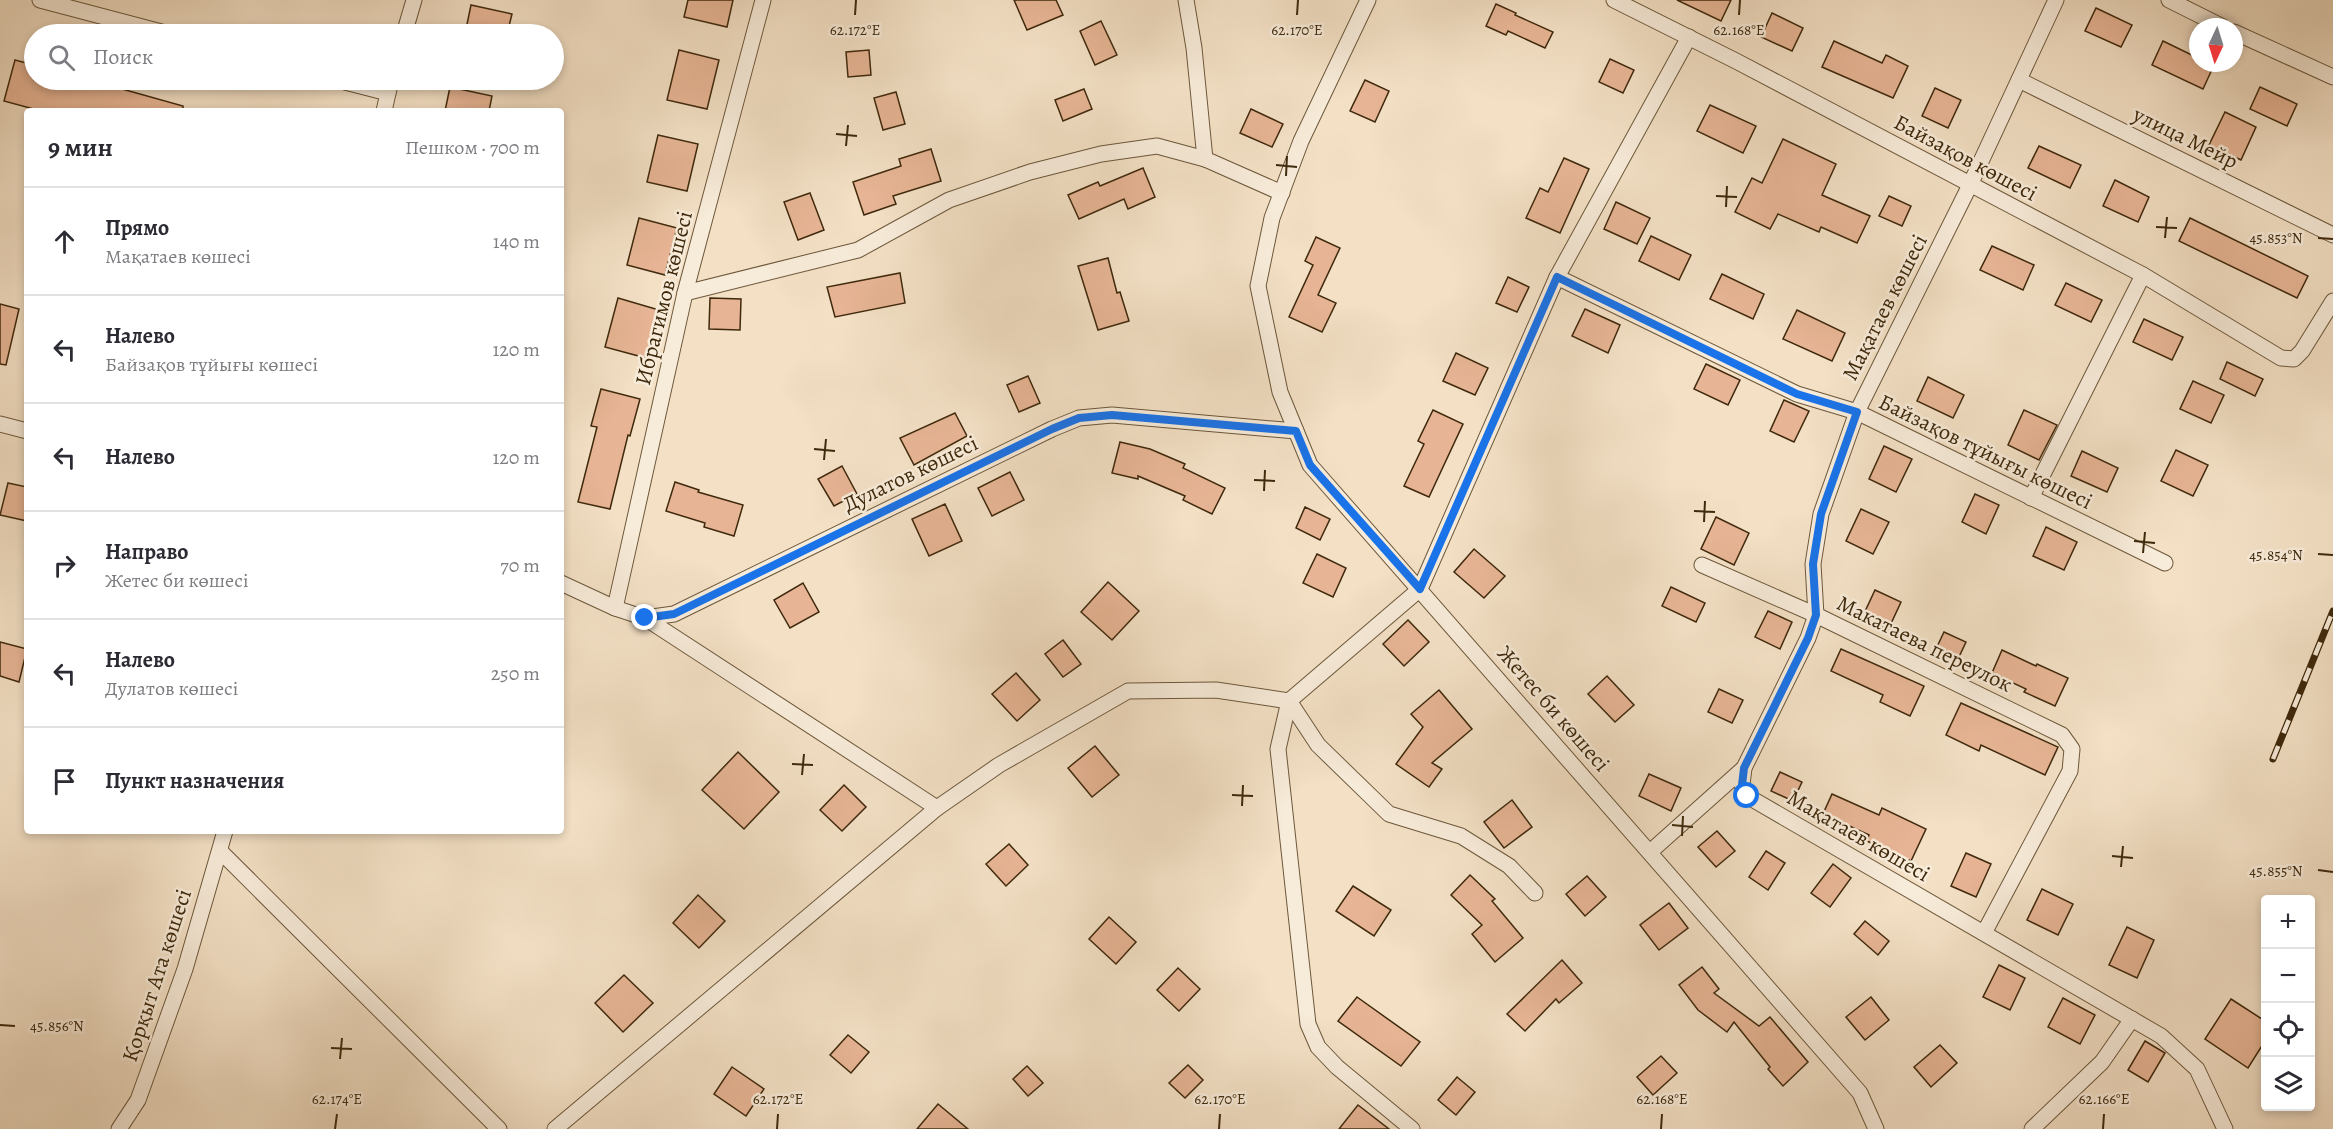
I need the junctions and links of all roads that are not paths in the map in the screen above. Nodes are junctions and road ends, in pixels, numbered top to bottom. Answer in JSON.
{"nodes":[{"id":1,"x":40,"y":0,"type":"edge"},
{"id":2,"x":414,"y":0,"type":"edge"},
{"id":3,"x":763,"y":0,"type":"edge"},
{"id":4,"x":1186,"y":0,"type":"edge"},
{"id":5,"x":1368,"y":0,"type":"edge"},
{"id":6,"x":1614,"y":0,"type":"edge"},
{"id":7,"x":2056,"y":0,"type":"edge"},
{"id":8,"x":2169,"y":0,"type":"edge"},
{"id":9,"x":2205,"y":18,"type":"edge"},
{"id":10,"x":131,"y":24,"type":"edge"},
{"id":11,"x":407,"y":24,"type":"edge"},
{"id":12,"x":2243,"y":36,"type":"edge"},
{"id":13,"x":1689,"y":37,"type":"junction"},
{"id":14,"x":2333,"y":77,"type":"edge"},
{"id":15,"x":2019,"y":80,"type":"junction"},
{"id":16,"x":388,"y":90,"type":"edge"},
{"id":17,"x":385,"y":108,"type":"edge"},
{"id":18,"x":1205,"y":159,"type":"junction"},
{"id":19,"x":1970,"y":185,"type":"junction"},
{"id":20,"x":1282,"y":194,"type":"junction"},
{"id":21,"x":2333,"y":235,"type":"edge"},
{"id":22,"x":2143,"y":275,"type":"junction"},
{"id":23,"x":1557,"y":277,"type":"junction"},
{"id":24,"x":685,"y":293,"type":"junction"},
{"id":25,"x":2333,"y":301,"type":"edge"},
{"id":26,"x":1857,"y":412,"type":"junction"},
{"id":27,"x":0,"y":424,"type":"edge"},
{"id":28,"x":24,"y":430,"type":"edge"},
{"id":29,"x":1296,"y":431,"type":"junction"},
{"id":30,"x":2031,"y":498,"type":"junction"},
{"id":31,"x":2164,"y":563,"type":"dead end"},
{"id":32,"x":1702,"y":565,"type":"dead end"},
{"id":33,"x":564,"y":584,"type":"edge"},
{"id":34,"x":1420,"y":589,"type":"junction"},
{"id":35,"x":615,"y":608,"type":"junction"},
{"id":36,"x":1816,"y":615,"type":"junction"},
{"id":37,"x":645,"y":618,"type":"junction"},
{"id":38,"x":1289,"y":701,"type":"junction"},
{"id":39,"x":1744,"y":768,"type":"junction"},
{"id":40,"x":937,"y":808,"type":"junction"},
{"id":41,"x":224,"y":834,"type":"edge"},
{"id":42,"x":220,"y":851,"type":"junction"},
{"id":43,"x":1650,"y":852,"type":"junction"},
{"id":44,"x":1534,"y":892,"type":"dead end"},
{"id":45,"x":1984,"y":933,"type":"junction"},
{"id":46,"x":2132,"y":1019,"type":"junction"},
{"id":47,"x":119,"y":1129,"type":"edge"},
{"id":48,"x":499,"y":1129,"type":"edge"},
{"id":49,"x":555,"y":1129,"type":"edge"},
{"id":50,"x":1412,"y":1129,"type":"edge"},
{"id":51,"x":1876,"y":1129,"type":"edge"},
{"id":52,"x":2032,"y":1129,"type":"edge"},
{"id":53,"x":2225,"y":1129,"type":"edge"}],
"edges":[{"from":1,"to":10,"type":"street"},
{"from":2,"to":11,"type":"street"},
{"from":3,"to":24,"type":"street","name":"Ибрагимов көшесі"},
{"from":4,"to":18,"type":"street"},
{"from":5,"to":20,"type":"street"},
{"from":6,"to":13,"type":"street","name":"Байзақов көшесі"},
{"from":7,"to":15,"type":"street","name":"Мақатаев көшесі"},
{"from":8,"to":9,"type":"street"},
{"from":12,"to":14,"type":"street"},
{"from":13,"to":19,"type":"street","name":"Байзақов көшесі"},
{"from":13,"to":23,"type":"street"},
{"from":15,"to":19,"type":"street","name":"Мақатаев көшесі"},
{"from":15,"to":21,"type":"street","name":"улица Мейр"},
{"from":16,"to":17,"type":"street"},
{"from":18,"to":20,"type":"street"},
{"from":18,"to":24,"type":"street"},
{"from":19,"to":22,"type":"street","name":"Байзақов көшесі"},
{"from":19,"to":26,"type":"street","name":"Мақатаев көшесі"},
{"from":20,"to":29,"type":"street","name":"Жетес би көшесі"},
{"from":22,"to":25,"type":"street","name":"Байзақов көшесі"},
{"from":22,"to":30,"type":"street"},
{"from":23,"to":26,"type":"street","name":"Байзақов тұйығы көшесі"},
{"from":23,"to":34,"type":"street"},
{"from":24,"to":35,"type":"street","name":"Ибрагимов көшесі"},
{"from":26,"to":30,"type":"street","name":"Байзақов тұйығы көшесі"},
{"from":26,"to":36,"type":"street","name":"Мақатаев көшесі"},
{"from":27,"to":28,"type":"street"},
{"from":29,"to":34,"type":"street","name":"Жетес би көшесі"},
{"from":29,"to":37,"type":"street","name":"Дулатов көшесі"},
{"from":30,"to":31,"type":"street","name":"Байзақов тұйығы көшесі"},
{"from":32,"to":36,"type":"street","name":"Макатаева переулок"},
{"from":33,"to":35,"type":"street","name":"Дулатов көшесі"},
{"from":34,"to":38,"type":"street"},
{"from":34,"to":43,"type":"street","name":"Жетес би көшесі"},
{"from":35,"to":37,"type":"street","name":"Дулатов көшесі"},
{"from":36,"to":39,"type":"street","name":"Мақатаев көшесі"},
{"from":36,"to":45,"type":"street","name":"Макатаева переулок"},
{"from":37,"to":40,"type":"street"},
{"from":38,"to":40,"type":"street"},
{"from":38,"to":44,"type":"street"},
{"from":38,"to":50,"type":"street"},
{"from":39,"to":43,"type":"street"},
{"from":39,"to":45,"type":"street","name":"Мақатаев көшесі"},
{"from":40,"to":49,"type":"street"},
{"from":41,"to":42,"type":"street","name":"Қорқыт Ата көшесі"},
{"from":42,"to":47,"type":"street","name":"Қорқыт Ата көшесі"},
{"from":42,"to":48,"type":"street"},
{"from":43,"to":51,"type":"street","name":"Жетес би көшесі"},
{"from":45,"to":46,"type":"street","name":"Мақатаев көшесі"},
{"from":46,"to":52,"type":"street"},
{"from":46,"to":53,"type":"street","name":"Мақатаев көшесі"}]}
